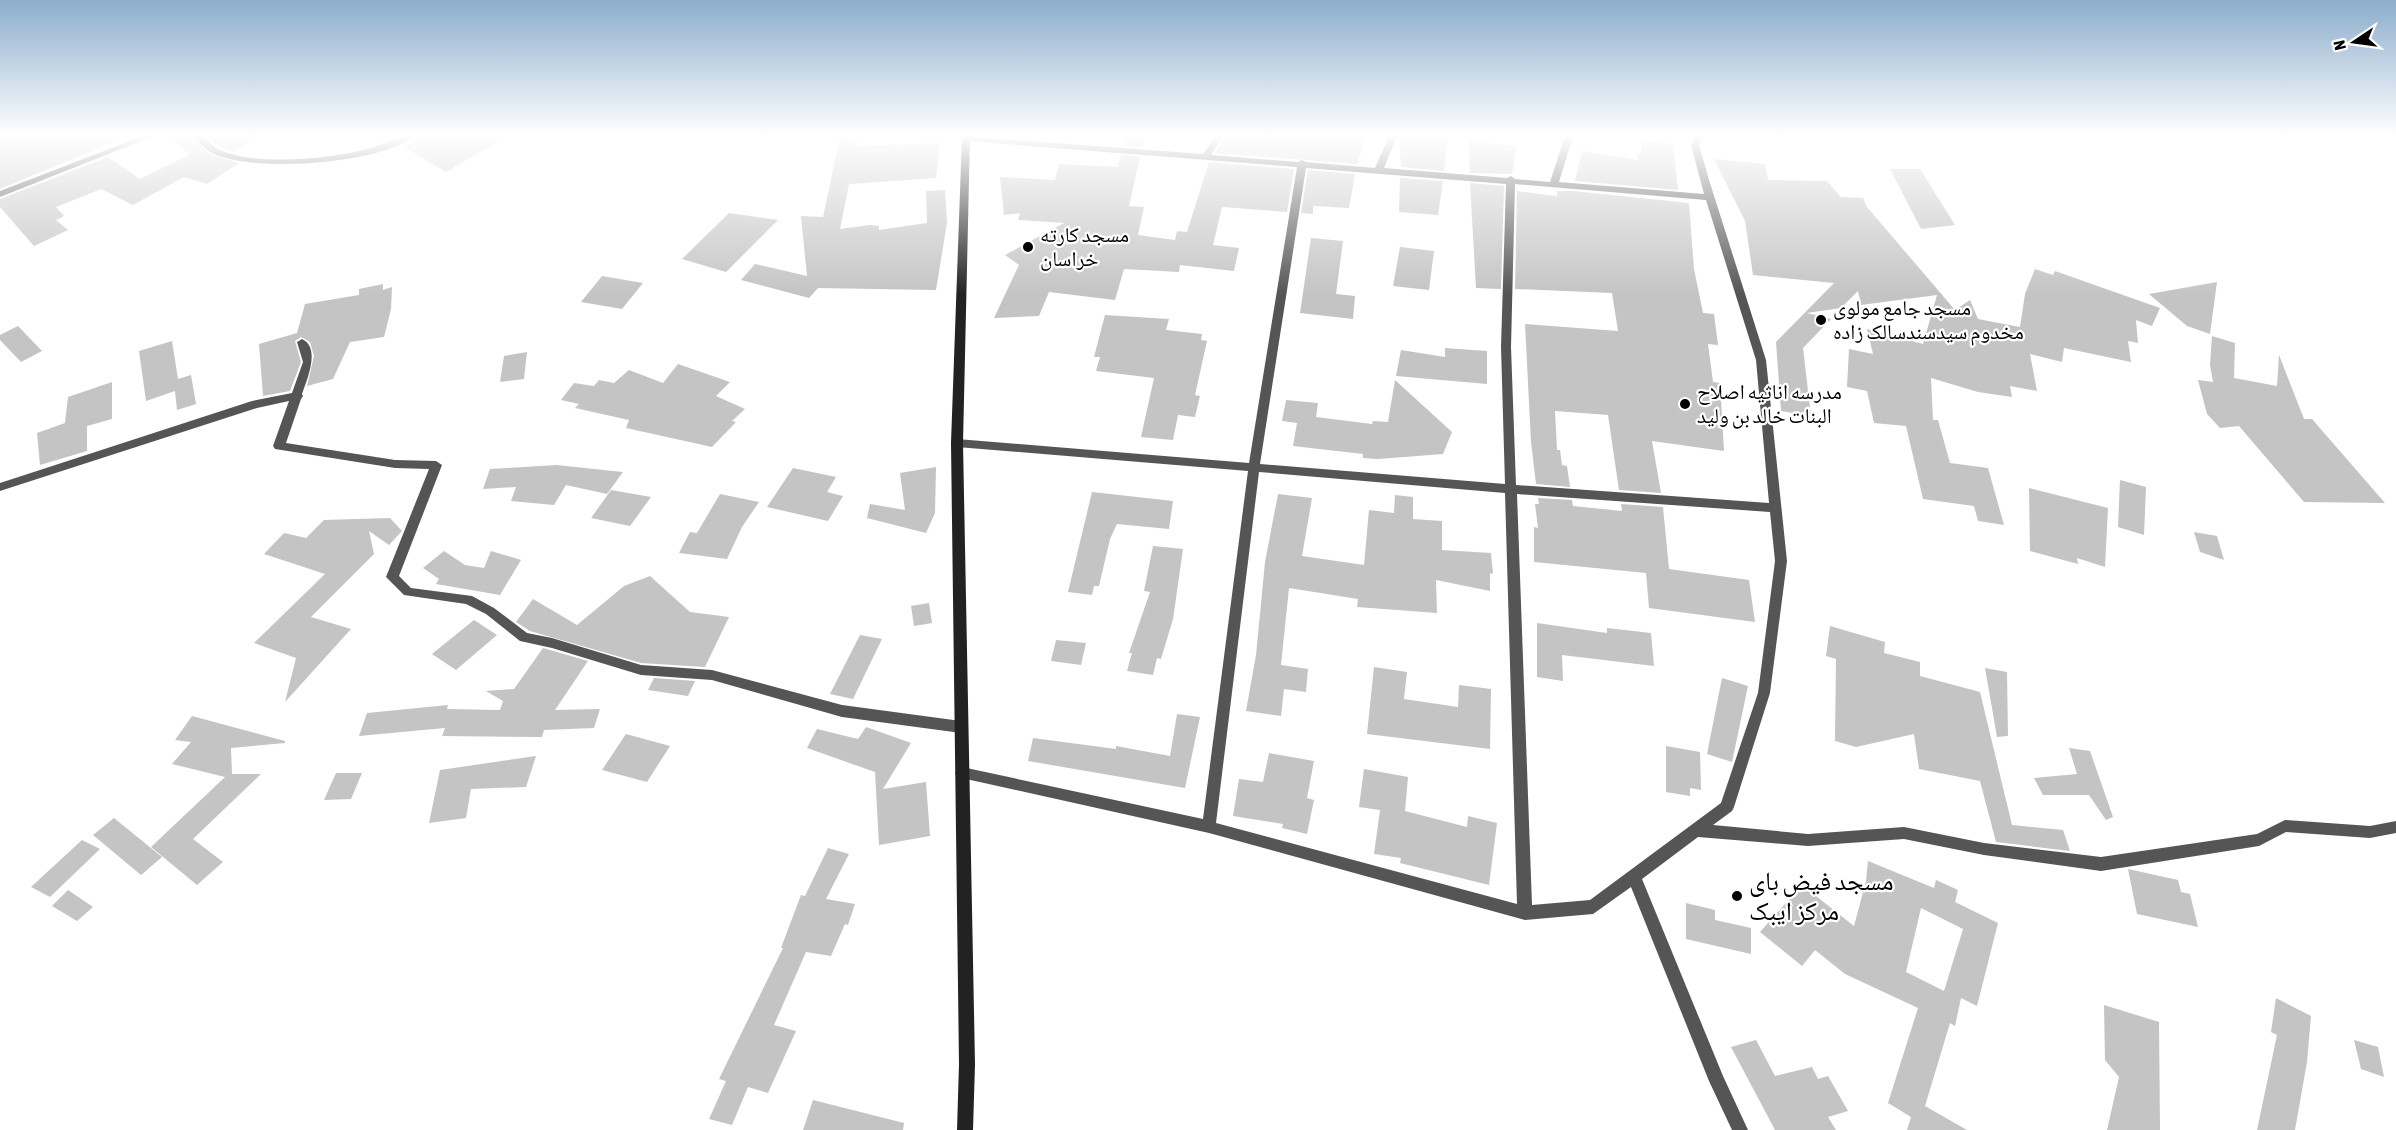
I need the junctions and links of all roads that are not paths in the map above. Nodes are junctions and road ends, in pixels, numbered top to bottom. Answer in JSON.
{"nodes":[{"id":1,"x":964,"y":189,"type":"edge"},
{"id":2,"x":1298,"y":189,"type":"edge"},
{"id":3,"x":1511,"y":189,"type":"edge"},
{"id":4,"x":1602,"y":189,"type":"edge"},
{"id":5,"x":1707,"y":189,"type":"edge"},
{"id":6,"x":1709,"y":197,"type":"junction"},
{"id":7,"x":302,"y":342,"type":"dead end"},
{"id":8,"x":298,"y":396,"type":"junction"},
{"id":9,"x":957,"y":443,"type":"junction"},
{"id":10,"x":1254,"y":468,"type":"junction"},
{"id":11,"x":0,"y":487,"type":"edge"},
{"id":12,"x":1509,"y":489,"type":"junction"},
{"id":13,"x":1776,"y":508,"type":"junction"},
{"id":14,"x":961,"y":727,"type":"junction"},
{"id":15,"x":962,"y":772,"type":"junction"},
{"id":16,"x":1209,"y":827,"type":"junction"},
{"id":17,"x":2396,"y":827,"type":"edge"},
{"id":18,"x":1696,"y":830,"type":"junction"},
{"id":19,"x":1634,"y":876,"type":"junction"},
{"id":20,"x":1525,"y":914,"type":"junction"},
{"id":21,"x":965,"y":1130,"type":"edge"},
{"id":22,"x":1740,"y":1130,"type":"edge"}],
"edges":[{"from":1,"to":9,"type":"main road"},
{"from":2,"to":10,"type":"street"},
{"from":3,"to":12,"type":"street"},
{"from":4,"to":6,"type":"street"},
{"from":5,"to":6,"type":"street"},
{"from":6,"to":13,"type":"street"},
{"from":7,"to":8,"type":"street"},
{"from":8,"to":11,"type":"street"},
{"from":8,"to":14,"type":"street"},
{"from":9,"to":10,"type":"street"},
{"from":9,"to":14,"type":"main road"},
{"from":10,"to":12,"type":"street"},
{"from":10,"to":16,"type":"street"},
{"from":12,"to":13,"type":"street"},
{"from":12,"to":20,"type":"street"},
{"from":13,"to":18,"type":"street"},
{"from":14,"to":15,"type":"main road"},
{"from":15,"to":16,"type":"street"},
{"from":15,"to":21,"type":"main road"},
{"from":16,"to":20,"type":"street"},
{"from":17,"to":18,"type":"street"},
{"from":18,"to":19,"type":"street"},
{"from":19,"to":20,"type":"street"},
{"from":19,"to":22,"type":"street"}]}
